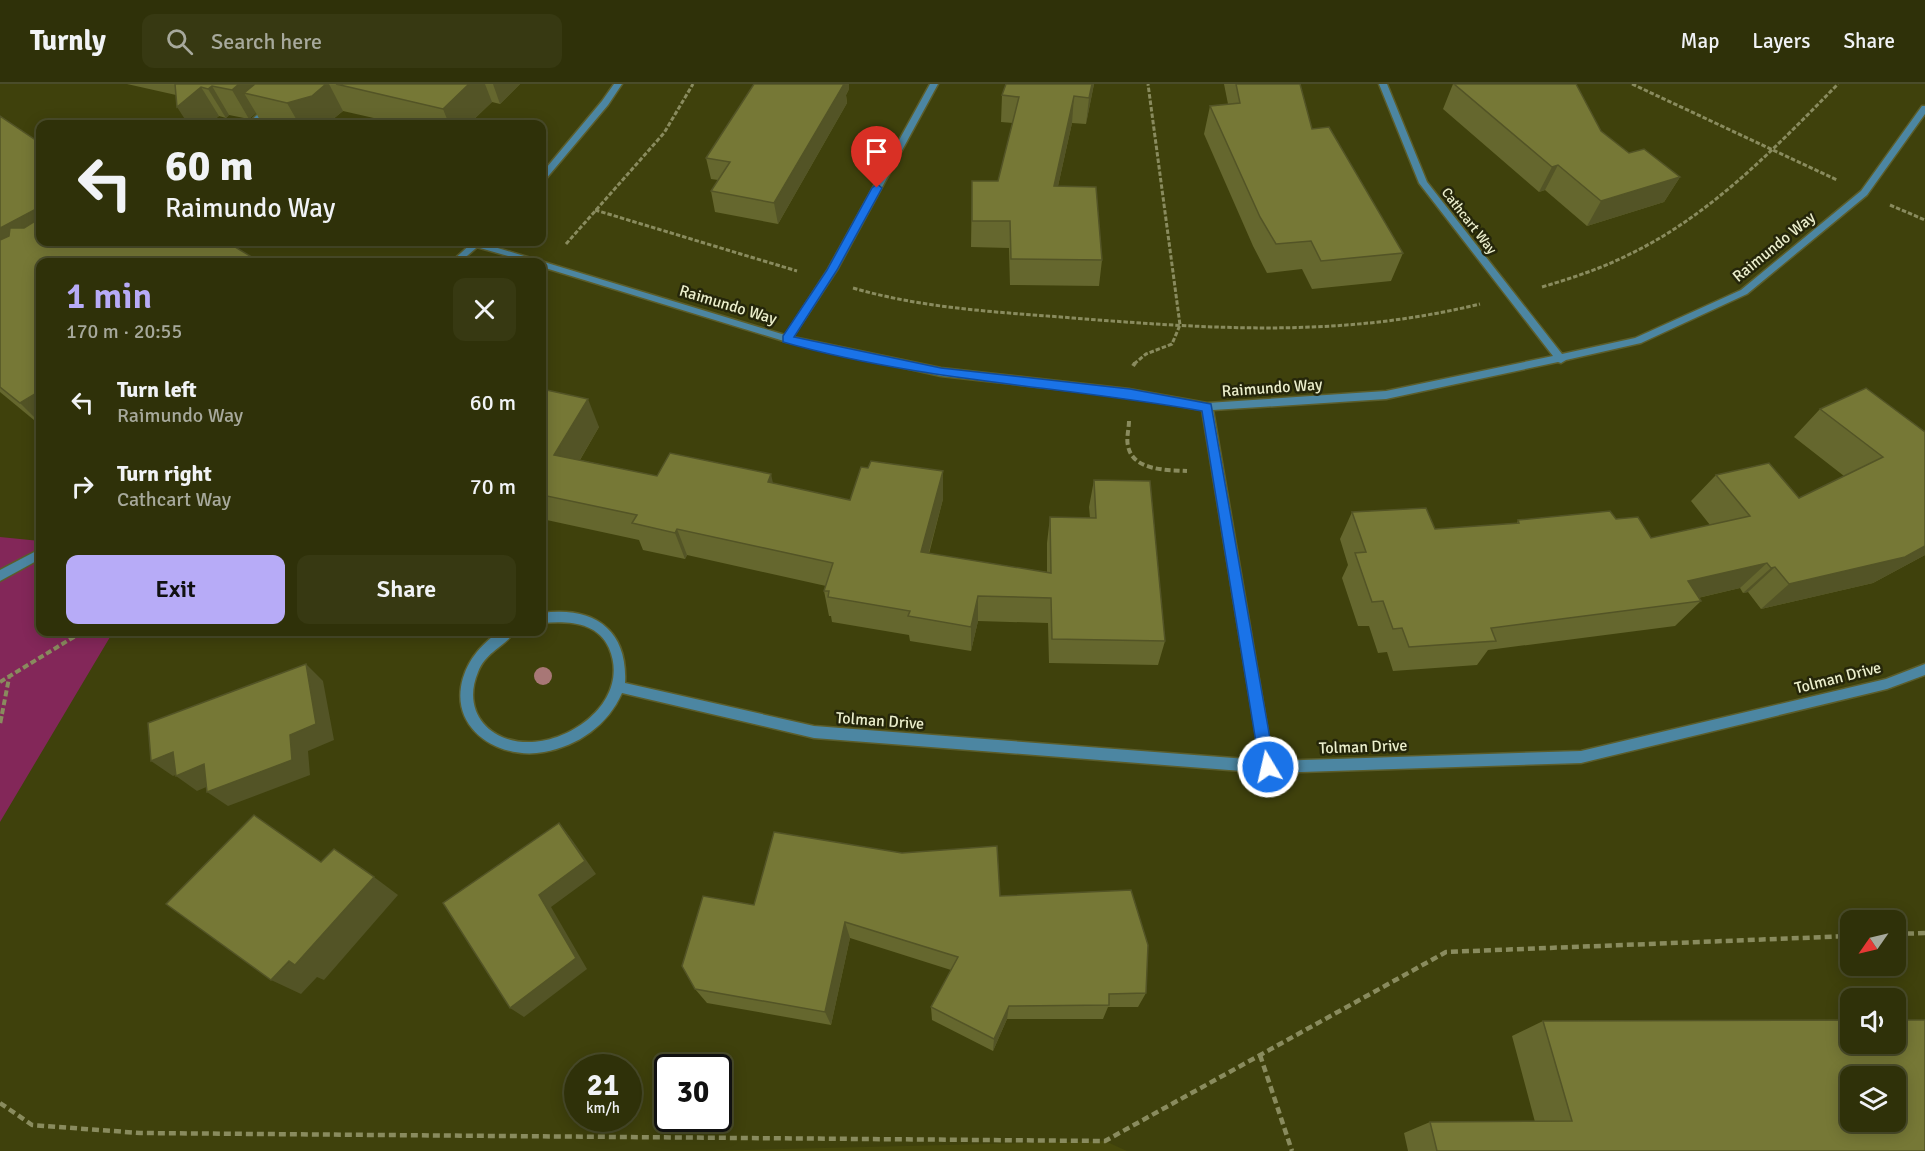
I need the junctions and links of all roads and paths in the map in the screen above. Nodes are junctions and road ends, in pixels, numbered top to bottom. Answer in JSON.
{"nodes":[{"id":1,"x":618,"y":84,"type":"edge"},
{"id":2,"x":693,"y":84,"type":"edge"},
{"id":3,"x":934,"y":84,"type":"edge"},
{"id":4,"x":1148,"y":84,"type":"edge"},
{"id":5,"x":1383,"y":84,"type":"edge"},
{"id":6,"x":1632,"y":84,"type":"edge"},
{"id":7,"x":1838,"y":84,"type":"edge"},
{"id":8,"x":274,"y":104,"type":"edge"},
{"id":9,"x":1925,"y":108,"type":"edge"},
{"id":10,"x":255,"y":120,"type":"edge"},
{"id":11,"x":1773,"y":150,"type":"junction"},
{"id":12,"x":546,"y":173,"type":"edge"},
{"id":13,"x":1864,"y":193,"type":"junction"},
{"id":14,"x":596,"y":210,"type":"junction"},
{"id":15,"x":1925,"y":220,"type":"edge"},
{"id":16,"x":471,"y":246,"type":"edge"},
{"id":17,"x":487,"y":246,"type":"edge"},
{"id":18,"x":459,"y":258,"type":"edge"},
{"id":19,"x":524,"y":258,"type":"edge"},
{"id":20,"x":546,"y":260,"type":"edge"},
{"id":21,"x":546,"y":265,"type":"edge"},
{"id":22,"x":825,"y":279,"type":"junction"},
{"id":23,"x":1511,"y":295,"type":"junction"},
{"id":24,"x":1180,"y":325,"type":"junction"},
{"id":25,"x":787,"y":339,"type":"junction"},
{"id":26,"x":1561,"y":359,"type":"junction"},
{"id":27,"x":1130,"y":393,"type":"junction"},
{"id":28,"x":1207,"y":407,"type":"junction"},
{"id":29,"x":1217,"y":472,"type":"junction"},
{"id":30,"x":36,"y":556,"type":"edge"},
{"id":31,"x":0,"y":576,"type":"edge"},
{"id":32,"x":546,"y":618,"type":"edge"},
{"id":33,"x":76,"y":636,"type":"edge"},
{"id":34,"x":502,"y":636,"type":"edge"},
{"id":35,"x":1925,"y":669,"type":"edge"},
{"id":36,"x":9,"y":678,"type":"junction"},
{"id":37,"x":0,"y":682,"type":"edge"},
{"id":38,"x":618,"y":687,"type":"junction"},
{"id":39,"x":0,"y":723,"type":"edge"},
{"id":40,"x":1268,"y":767,"type":"junction"},
{"id":41,"x":1925,"y":933,"type":"edge"},
{"id":42,"x":1906,"y":934,"type":"edge"},
{"id":43,"x":1840,"y":936,"type":"edge"},
{"id":44,"x":1260,"y":1055,"type":"junction"},
{"id":45,"x":0,"y":1103,"type":"edge"},
{"id":46,"x":1292,"y":1151,"type":"edge"}],
"edges":[{"from":1,"to":12,"type":"street"},
{"from":2,"to":14,"type":"path"},
{"from":3,"to":22,"type":"street"},
{"from":4,"to":24,"type":"path"},
{"from":5,"to":23,"type":"street","name":"Cathcart Way"},
{"from":6,"to":11,"type":"path"},
{"from":7,"to":11,"type":"path"},
{"from":8,"to":10,"type":"street"},
{"from":9,"to":13,"type":"street","name":"Raimundo Way"},
{"from":11,"to":13,"type":"path"},
{"from":11,"to":23,"type":"path"},
{"from":13,"to":15,"type":"path"},
{"from":13,"to":26,"type":"street","name":"Raimundo Way"},
{"from":14,"to":20,"type":"path"},
{"from":14,"to":22,"type":"path"},
{"from":16,"to":18,"type":"street"},
{"from":17,"to":19,"type":"street","name":"Raimundo Way"},
{"from":21,"to":25,"type":"street","name":"Raimundo Way"},
{"from":22,"to":24,"type":"path"},
{"from":22,"to":25,"type":"street"},
{"from":23,"to":24,"type":"path"},
{"from":23,"to":26,"type":"street","name":"Cathcart Way"},
{"from":24,"to":27,"type":"path"},
{"from":25,"to":27,"type":"street","name":"Raimundo Way"},
{"from":26,"to":28,"type":"street","name":"Raimundo Way"},
{"from":27,"to":28,"type":"street","name":"Raimundo Way"},
{"from":27,"to":29,"type":"path"},
{"from":28,"to":29,"type":"street"},
{"from":29,"to":40,"type":"street"},
{"from":30,"to":31,"type":"street"},
{"from":32,"to":38,"type":"street"},
{"from":33,"to":36,"type":"path"},
{"from":34,"to":38,"type":"street"},
{"from":35,"to":40,"type":"street","name":"Tolman Drive"},
{"from":36,"to":37,"type":"path"},
{"from":36,"to":39,"type":"path"},
{"from":38,"to":40,"type":"street","name":"Tolman Drive"},
{"from":41,"to":42,"type":"path"},
{"from":43,"to":44,"type":"path"},
{"from":44,"to":45,"type":"path"},
{"from":44,"to":46,"type":"path"}]}
